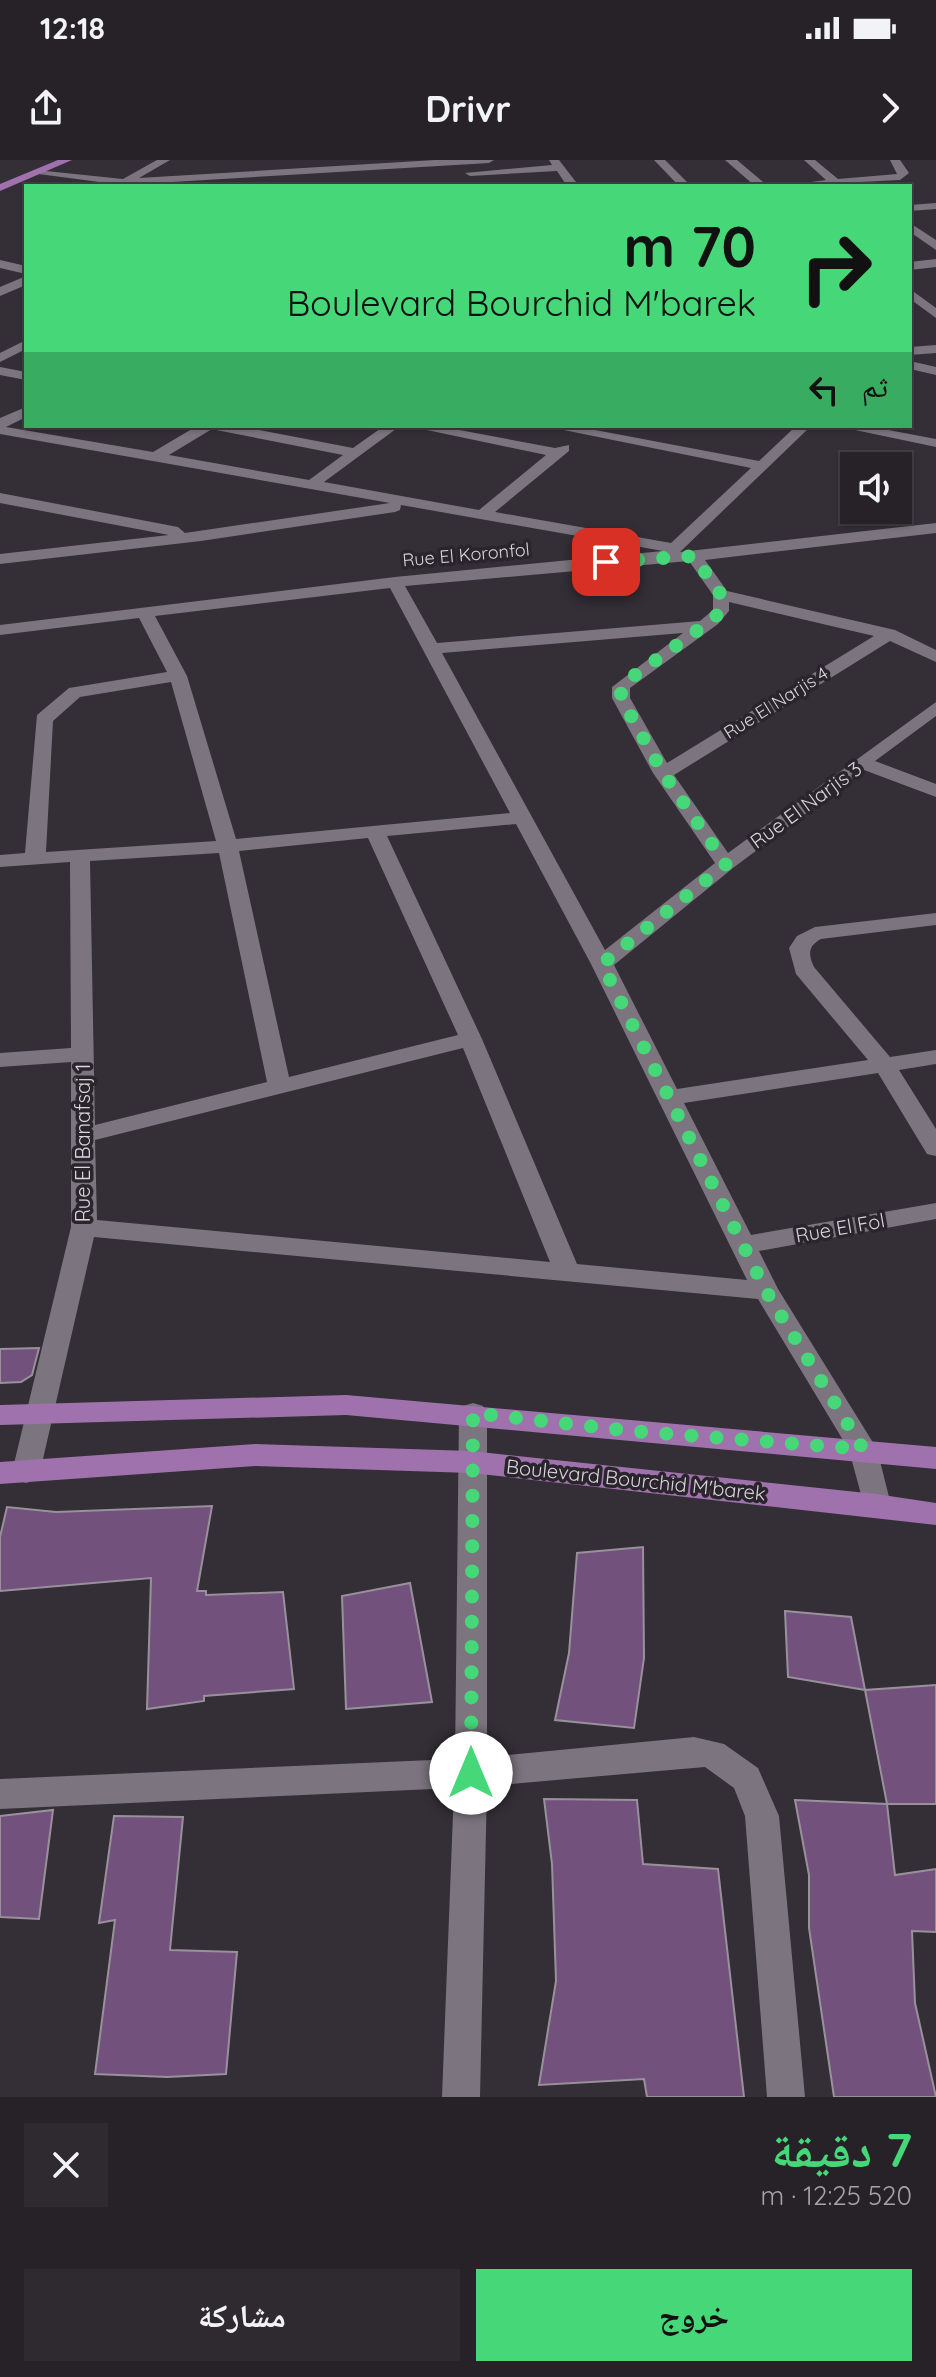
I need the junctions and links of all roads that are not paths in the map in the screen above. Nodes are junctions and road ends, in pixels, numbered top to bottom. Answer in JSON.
{"nodes":[{"id":1,"x":67,"y":160,"type":"edge"},
{"id":2,"x":165,"y":160,"type":"edge"},
{"id":3,"x":489,"y":160,"type":"edge"},
{"id":4,"x":659,"y":160,"type":"edge"},
{"id":5,"x":730,"y":160,"type":"edge"},
{"id":6,"x":809,"y":160,"type":"edge"},
{"id":7,"x":398,"y":162,"type":"edge"},
{"id":8,"x":556,"y":164,"type":"edge"},
{"id":9,"x":313,"y":165,"type":"edge"},
{"id":10,"x":526,"y":165,"type":"edge"},
{"id":11,"x":899,"y":165,"type":"edge"},
{"id":12,"x":36,"y":173,"type":"junction"},
{"id":13,"x":122,"y":182,"type":"junction"},
{"id":14,"x":835,"y":182,"type":"junction"},
{"id":15,"x":165,"y":183,"type":"edge"},
{"id":16,"x":322,"y":184,"type":"edge"},
{"id":17,"x":571,"y":184,"type":"edge"},
{"id":18,"x":683,"y":184,"type":"edge"},
{"id":19,"x":760,"y":184,"type":"edge"},
{"id":20,"x":811,"y":184,"type":"edge"},
{"id":21,"x":0,"y":188,"type":"edge"},
{"id":22,"x":936,"y":206,"type":"edge"},
{"id":23,"x":912,"y":208,"type":"edge"},
{"id":24,"x":912,"y":228,"type":"edge"},
{"id":25,"x":936,"y":246,"type":"edge"},
{"id":26,"x":936,"y":263,"type":"edge"},
{"id":27,"x":0,"y":264,"type":"edge"},
{"id":28,"x":912,"y":266,"type":"edge"},
{"id":29,"x":24,"y":270,"type":"edge"},
{"id":30,"x":24,"y":281,"type":"edge"},
{"id":31,"x":0,"y":292,"type":"edge"},
{"id":32,"x":912,"y":295,"type":"edge"},
{"id":33,"x":936,"y":314,"type":"edge"},
{"id":34,"x":24,"y":345,"type":"edge"},
{"id":35,"x":936,"y":349,"type":"edge"},
{"id":36,"x":912,"y":351,"type":"edge"},
{"id":37,"x":0,"y":358,"type":"edge"},
{"id":38,"x":912,"y":365,"type":"edge"},
{"id":39,"x":0,"y":371,"type":"edge"},
{"id":40,"x":936,"y":371,"type":"edge"},
{"id":41,"x":24,"y":376,"type":"edge"},
{"id":42,"x":24,"y":412,"type":"edge"},
{"id":43,"x":0,"y":424,"type":"edge"},
{"id":44,"x":204,"y":428,"type":"edge"},
{"id":45,"x":226,"y":428,"type":"edge"},
{"id":46,"x":390,"y":428,"type":"edge"},
{"id":47,"x":426,"y":428,"type":"edge"},
{"id":48,"x":562,"y":428,"type":"edge"},
{"id":49,"x":802,"y":428,"type":"edge"},
{"id":50,"x":854,"y":428,"type":"edge"},
{"id":51,"x":0,"y":430,"type":"edge"},
{"id":52,"x":583,"y":432,"type":"junction"},
{"id":53,"x":936,"y":443,"type":"edge"},
{"id":54,"x":355,"y":453,"type":"junction"},
{"id":55,"x":558,"y":453,"type":"junction"},
{"id":56,"x":156,"y":457,"type":"junction"},
{"id":57,"x":759,"y":465,"type":"junction"},
{"id":58,"x":311,"y":485,"type":"junction"},
{"id":59,"x":0,"y":498,"type":"edge"},
{"id":60,"x":417,"y":504,"type":"junction"},
{"id":61,"x":482,"y":515,"type":"junction"},
{"id":62,"x":936,"y":528,"type":"edge"},
{"id":63,"x":201,"y":536,"type":"junction"},
{"id":64,"x":669,"y":552,"type":"junction"},
{"id":65,"x":694,"y":556,"type":"junction"},
{"id":66,"x":0,"y":559,"type":"edge"},
{"id":67,"x":395,"y":582,"type":"junction"},
{"id":68,"x":721,"y":595,"type":"junction"},
{"id":69,"x":144,"y":612,"type":"junction"},
{"id":70,"x":704,"y":626,"type":"junction"},
{"id":71,"x":0,"y":630,"type":"edge"},
{"id":72,"x":889,"y":634,"type":"junction"},
{"id":73,"x":431,"y":649,"type":"junction"},
{"id":74,"x":936,"y":657,"type":"edge"},
{"id":75,"x":178,"y":676,"type":"junction"},
{"id":76,"x":936,"y":707,"type":"edge"},
{"id":77,"x":865,"y":764,"type":"junction"},
{"id":78,"x":663,"y":773,"type":"junction"},
{"id":79,"x":936,"y":791,"type":"edge"},
{"id":80,"x":525,"y":817,"type":"junction"},
{"id":81,"x":375,"y":832,"type":"junction"},
{"id":82,"x":228,"y":846,"type":"junction"},
{"id":83,"x":80,"y":855,"type":"junction"},
{"id":84,"x":35,"y":859,"type":"junction"},
{"id":85,"x":0,"y":861,"type":"edge"},
{"id":86,"x":726,"y":864,"type":"junction"},
{"id":87,"x":936,"y":919,"type":"edge"},
{"id":88,"x":602,"y":964,"type":"junction"},
{"id":89,"x":471,"y":1039,"type":"junction"},
{"id":90,"x":82,"y":1054,"type":"junction"},
{"id":91,"x":936,"y":1057,"type":"edge"},
{"id":92,"x":0,"y":1060,"type":"edge"},
{"id":93,"x":885,"y":1066,"type":"junction"},
{"id":94,"x":280,"y":1087,"type":"junction"},
{"id":95,"x":669,"y":1098,"type":"junction"},
{"id":96,"x":82,"y":1136,"type":"junction"},
{"id":97,"x":936,"y":1148,"type":"edge"},
{"id":98,"x":936,"y":1211,"type":"edge"},
{"id":99,"x":84,"y":1227,"type":"junction"},
{"id":100,"x":744,"y":1245,"type":"junction"},
{"id":101,"x":567,"y":1271,"type":"junction"},
{"id":102,"x":766,"y":1291,"type":"junction"},
{"id":103,"x":41,"y":1413,"type":"junction"},
{"id":104,"x":473,"y":1413,"type":"junction"},
{"id":105,"x":0,"y":1415,"type":"edge"},
{"id":106,"x":863,"y":1449,"type":"junction"},
{"id":107,"x":936,"y":1458,"type":"edge"},
{"id":108,"x":471,"y":1462,"type":"junction"},
{"id":109,"x":13,"y":1472,"type":"edge"},
{"id":110,"x":876,"y":1505,"type":"junction"},
{"id":111,"x":936,"y":1514,"type":"edge"},
{"id":112,"x":471,"y":1773,"type":"junction"},
{"id":113,"x":0,"y":1794,"type":"edge"},
{"id":114,"x":461,"y":2097,"type":"edge"},
{"id":115,"x":786,"y":2097,"type":"edge"}],
"edges":[{"from":1,"to":12,"type":"main road"},
{"from":2,"to":13,"type":"street"},
{"from":3,"to":7,"type":"street"},
{"from":4,"to":18,"type":"street"},
{"from":5,"to":19,"type":"street"},
{"from":6,"to":14,"type":"street"},
{"from":7,"to":9,"type":"street"},
{"from":7,"to":10,"type":"street"},
{"from":8,"to":10,"type":"street"},
{"from":8,"to":17,"type":"street"},
{"from":9,"to":15,"type":"street"},
{"from":9,"to":16,"type":"street"},
{"from":11,"to":14,"type":"street"},
{"from":12,"to":13,"type":"street"},
{"from":12,"to":21,"type":"main road"},
{"from":13,"to":15,"type":"street"},
{"from":14,"to":20,"type":"street"},
{"from":22,"to":23,"type":"street"},
{"from":24,"to":25,"type":"street"},
{"from":26,"to":28,"type":"street"},
{"from":27,"to":29,"type":"street"},
{"from":30,"to":31,"type":"street"},
{"from":32,"to":33,"type":"street"},
{"from":34,"to":37,"type":"street"},
{"from":35,"to":36,"type":"street"},
{"from":38,"to":40,"type":"street"},
{"from":39,"to":41,"type":"street"},
{"from":42,"to":43,"type":"street"},
{"from":44,"to":56,"type":"street"},
{"from":45,"to":54,"type":"street"},
{"from":46,"to":54,"type":"street"},
{"from":47,"to":55,"type":"street"},
{"from":48,"to":52,"type":"street"},
{"from":49,"to":57,"type":"street"},
{"from":50,"to":53,"type":"street"},
{"from":51,"to":56,"type":"street"},
{"from":52,"to":55,"type":"street"},
{"from":52,"to":57,"type":"street"},
{"from":54,"to":58,"type":"street"},
{"from":55,"to":61,"type":"street"},
{"from":56,"to":58,"type":"street"},
{"from":57,"to":64,"type":"street"},
{"from":58,"to":60,"type":"street"},
{"from":59,"to":63,"type":"street"},
{"from":60,"to":61,"type":"street"},
{"from":60,"to":63,"type":"street"},
{"from":61,"to":64,"type":"street"},
{"from":62,"to":65,"type":"street","name":"Rue El Koronfol"},
{"from":63,"to":66,"type":"street"},
{"from":64,"to":65,"type":"street","name":"Rue El Koronfol"},
{"from":64,"to":67,"type":"street","name":"Rue El Koronfol"},
{"from":65,"to":68,"type":"street"},
{"from":67,"to":69,"type":"street","name":"Rue El Koronfol"},
{"from":67,"to":73,"type":"street"},
{"from":68,"to":70,"type":"street"},
{"from":68,"to":72,"type":"street"},
{"from":69,"to":71,"type":"street","name":"Rue El Koronfol"},
{"from":69,"to":75,"type":"street"},
{"from":70,"to":73,"type":"street"},
{"from":70,"to":78,"type":"street"},
{"from":72,"to":74,"type":"street"},
{"from":72,"to":78,"type":"street","name":"Rue El Narjis 4"},
{"from":73,"to":80,"type":"street"},
{"from":75,"to":82,"type":"street"},
{"from":75,"to":84,"type":"street"},
{"from":76,"to":77,"type":"street","name":"Rue El Narjis 3"},
{"from":77,"to":79,"type":"street"},
{"from":77,"to":86,"type":"street","name":"Rue El Narjis 3"},
{"from":78,"to":86,"type":"street"},
{"from":80,"to":81,"type":"street"},
{"from":80,"to":88,"type":"street"},
{"from":81,"to":82,"type":"street"},
{"from":81,"to":89,"type":"street"},
{"from":82,"to":83,"type":"street"},
{"from":82,"to":94,"type":"street"},
{"from":83,"to":84,"type":"street"},
{"from":83,"to":90,"type":"street","name":"Rue El Banafsaj 1"},
{"from":84,"to":85,"type":"street"},
{"from":86,"to":88,"type":"street","name":"Rue El Narjis 3"},
{"from":87,"to":93,"type":"street"},
{"from":88,"to":95,"type":"street"},
{"from":89,"to":94,"type":"street"},
{"from":89,"to":101,"type":"street"},
{"from":90,"to":92,"type":"street"},
{"from":90,"to":96,"type":"street","name":"Rue El Banafsaj 1"},
{"from":91,"to":93,"type":"street"},
{"from":93,"to":95,"type":"street"},
{"from":93,"to":97,"type":"street"},
{"from":94,"to":96,"type":"street"},
{"from":95,"to":100,"type":"street"},
{"from":96,"to":99,"type":"street","name":"Rue El Banafsaj 1"},
{"from":98,"to":100,"type":"street","name":"Rue El Fol"},
{"from":99,"to":101,"type":"street"},
{"from":99,"to":103,"type":"street","name":"Rue El Banafsaj 1"},
{"from":100,"to":102,"type":"street"},
{"from":101,"to":102,"type":"street"},
{"from":102,"to":106,"type":"street"},
{"from":103,"to":104,"type":"main road"},
{"from":103,"to":105,"type":"main road"},
{"from":103,"to":109,"type":"street","name":"Rue El Banafsaj 1"},
{"from":104,"to":106,"type":"main road"},
{"from":104,"to":108,"type":"street"},
{"from":106,"to":107,"type":"main road"},
{"from":106,"to":110,"type":"street"},
{"from":108,"to":109,"type":"main road","name":"Boulevard Bourchid M'barek"},
{"from":108,"to":110,"type":"main road","name":"Boulevard Bourchid M'barek"},
{"from":108,"to":112,"type":"street"},
{"from":110,"to":111,"type":"main road","name":"Boulevard Bourchid M'barek"},
{"from":112,"to":113,"type":"street"},
{"from":112,"to":114,"type":"street"},
{"from":112,"to":115,"type":"street"}]}
